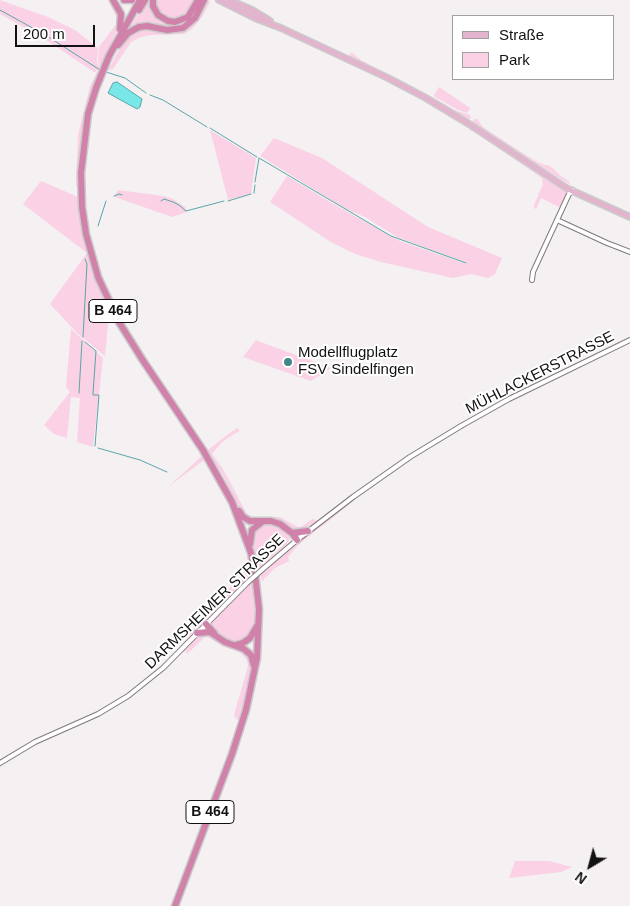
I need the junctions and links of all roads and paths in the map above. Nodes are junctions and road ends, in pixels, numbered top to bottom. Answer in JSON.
{"nodes":[{"id":1,"x":113,"y":0,"type":"edge"},
{"id":2,"x":124,"y":0,"type":"edge"},
{"id":3,"x":132,"y":0,"type":"edge"},
{"id":4,"x":140,"y":0,"type":"edge"},
{"id":5,"x":145,"y":0,"type":"edge"},
{"id":6,"x":153,"y":0,"type":"edge"},
{"id":7,"x":204,"y":0,"type":"edge"},
{"id":8,"x":219,"y":0,"type":"edge"},
{"id":9,"x":229,"y":0,"type":"edge"},
{"id":10,"x":197,"y":2,"type":"edge"},
{"id":11,"x":281,"y":28,"type":"junction"},
{"id":12,"x":118,"y":45,"type":"junction"},
{"id":13,"x":111,"y":52,"type":"junction"},
{"id":14,"x":106,"y":66,"type":"junction"},
{"id":15,"x":573,"y":190,"type":"junction"},
{"id":16,"x":630,"y":217,"type":"edge"},
{"id":17,"x":557,"y":220,"type":"junction"},
{"id":18,"x":630,"y":252,"type":"edge"},
{"id":19,"x":532,"y":280,"type":"dead end"},
{"id":20,"x":630,"y":340,"type":"edge"},
{"id":21,"x":461,"y":426,"type":"joint"},
{"id":22,"x":232,"y":502,"type":"junction"},
{"id":23,"x":264,"y":522,"type":"junction"},
{"id":24,"x":290,"y":531,"type":"junction"},
{"id":25,"x":308,"y":531,"type":"junction"},
{"id":26,"x":296,"y":541,"type":"junction"},
{"id":27,"x":249,"y":548,"type":"junction"},
{"id":28,"x":259,"y":619,"type":"junction"},
{"id":29,"x":205,"y":624,"type":"junction"},
{"id":30,"x":197,"y":633,"type":"junction"},
{"id":31,"x":213,"y":634,"type":"junction"},
{"id":32,"x":235,"y":645,"type":"junction"},
{"id":33,"x":255,"y":672,"type":"junction"},
{"id":34,"x":0,"y":763,"type":"edge"},
{"id":35,"x":176,"y":906,"type":"edge"}],
"edges":[{"from":1,"to":13,"type":"highway"},
{"from":2,"to":3,"type":"highway"},
{"from":4,"to":13,"type":"highway","number":"B 464"},
{"from":5,"to":12,"type":"highway","number":"B 464"},
{"from":6,"to":10,"type":"highway"},
{"from":7,"to":12,"type":"highway"},
{"from":8,"to":11,"type":"main road"},
{"from":9,"to":11,"type":"main road"},
{"from":11,"to":15,"type":"main road"},
{"from":12,"to":14,"type":"highway","number":"B 464"},
{"from":13,"to":14,"type":"highway","number":"B 464"},
{"from":14,"to":22,"type":"highway","number":"B 464"},
{"from":15,"to":16,"type":"main road"},
{"from":15,"to":17,"type":"street"},
{"from":17,"to":18,"type":"street"},
{"from":17,"to":19,"type":"street"},
{"from":20,"to":21,"type":"street","name":"MÜHLACKERSTRASSE"},
{"from":21,"to":25,"type":"street","name":"DARMSHEIMER STRASSE"},
{"from":22,"to":23,"type":"highway"},
{"from":22,"to":27,"type":"highway","number":"B 464"},
{"from":23,"to":24,"type":"highway"},
{"from":23,"to":27,"type":"highway"},
{"from":24,"to":25,"type":"highway"},
{"from":24,"to":26,"type":"highway"},
{"from":25,"to":26,"type":"street","name":"DARMSHEIMER STRASSE"},
{"from":26,"to":29,"type":"street","name":"DARMSHEIMER STRASSE","bridge":true},
{"from":27,"to":28,"type":"highway","number":"B 464"},
{"from":28,"to":32,"type":"highway"},
{"from":28,"to":33,"type":"highway","number":"B 464"},
{"from":29,"to":30,"type":"street","name":"DARMSHEIMER STRASSE"},
{"from":29,"to":31,"type":"highway"},
{"from":30,"to":31,"type":"highway"},
{"from":30,"to":34,"type":"street","name":"DARMSHEIMER STRASSE"},
{"from":31,"to":32,"type":"highway"},
{"from":32,"to":33,"type":"highway"},
{"from":33,"to":35,"type":"highway","number":"B 464"}]}
